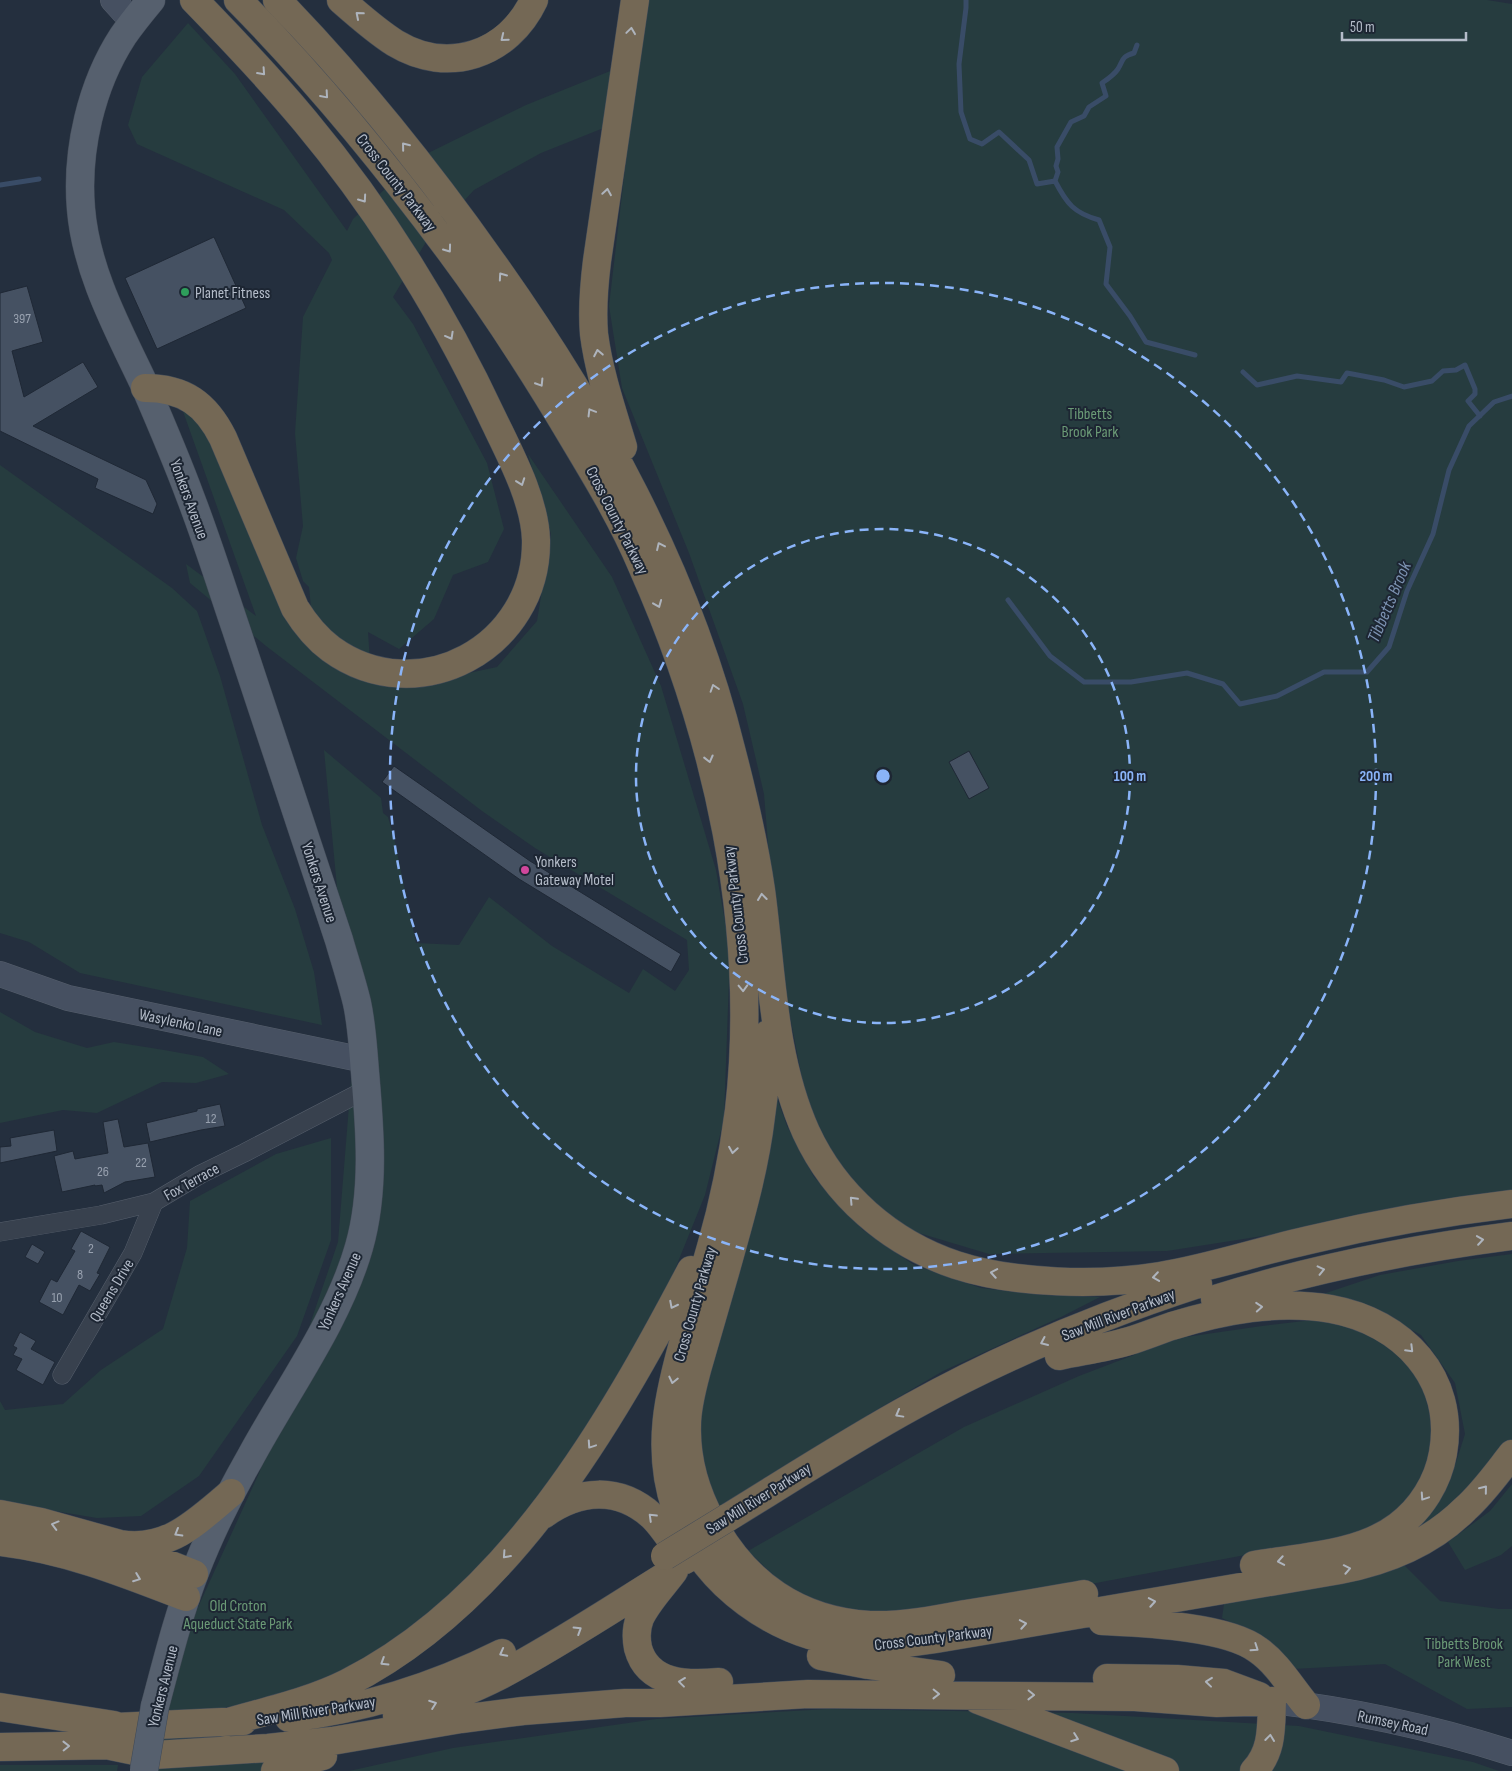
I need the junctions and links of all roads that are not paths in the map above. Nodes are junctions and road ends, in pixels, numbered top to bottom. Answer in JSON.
{"nodes":[{"id":1,"x":113,"y":0,"type":"edge"},
{"id":2,"x":151,"y":0,"type":"edge"},
{"id":3,"x":238,"y":0,"type":"edge"},
{"id":4,"x":277,"y":0,"type":"edge"},
{"id":5,"x":341,"y":0,"type":"edge"},
{"id":6,"x":534,"y":0,"type":"edge"},
{"id":7,"x":636,"y":0,"type":"edge"},
{"id":8,"x":199,"y":5,"type":"edge"},
{"id":9,"x":133,"y":22,"type":"junction"},
{"id":10,"x":145,"y":388,"type":"junction"},
{"id":11,"x":639,"y":501,"type":"junction"},
{"id":12,"x":768,"y":946,"type":"junction"},
{"id":13,"x":0,"y":974,"type":"edge"},
{"id":14,"x":364,"y":1060,"type":"junction"},
{"id":15,"x":367,"y":1089,"type":"junction"},
{"id":16,"x":154,"y":1202,"type":"junction"},
{"id":17,"x":1512,"y":1204,"type":"edge"},
{"id":18,"x":720,"y":1215,"type":"junction"},
{"id":19,"x":1512,"y":1216,"type":"edge"},
{"id":20,"x":0,"y":1232,"type":"edge"},
{"id":21,"x":1512,"y":1236,"type":"edge"},
{"id":22,"x":1059,"y":1356,"type":"junction"},
{"id":23,"x":62,"y":1374,"type":"dead end"},
{"id":24,"x":1512,"y":1454,"type":"edge"},
{"id":25,"x":231,"y":1493,"type":"junction"},
{"id":26,"x":0,"y":1514,"type":"edge"},
{"id":27,"x":538,"y":1518,"type":"junction"},
{"id":28,"x":732,"y":1525,"type":"junction"},
{"id":29,"x":102,"y":1539,"type":"junction"},
{"id":30,"x":0,"y":1542,"type":"edge"},
{"id":31,"x":669,"y":1564,"type":"junction"},
{"id":32,"x":190,"y":1585,"type":"junction"},
{"id":33,"x":1053,"y":1619,"type":"junction"},
{"id":34,"x":941,"y":1675,"type":"junction"},
{"id":35,"x":965,"y":1695,"type":"junction"},
{"id":36,"x":1272,"y":1701,"type":"junction"},
{"id":37,"x":660,"y":1703,"type":"junction"},
{"id":38,"x":1306,"y":1705,"type":"junction"},
{"id":39,"x":0,"y":1707,"type":"edge"},
{"id":40,"x":225,"y":1723,"type":"junction"},
{"id":41,"x":125,"y":1727,"type":"junction"},
{"id":42,"x":0,"y":1729,"type":"edge"},
{"id":43,"x":106,"y":1745,"type":"junction"},
{"id":44,"x":0,"y":1747,"type":"edge"},
{"id":45,"x":1512,"y":1754,"type":"edge"},
{"id":46,"x":144,"y":1770,"type":"edge"},
{"id":47,"x":274,"y":1771,"type":"edge"},
{"id":48,"x":1165,"y":1771,"type":"edge"},
{"id":49,"x":1254,"y":1771,"type":"edge"}],
"edges":[{"from":1,"to":9,"type":"street"},
{"from":2,"to":9,"type":"main road","name":"Yonkers Avenue"},
{"from":3,"to":18,"type":"highway","name":"Cross County Parkway","one_way":true},
{"from":11,"to":4,"type":"highway","name":"Cross County Parkway","one_way":true},
{"from":6,"to":5,"type":"highway","one_way":true},
{"from":11,"to":7,"type":"highway","one_way":true},
{"from":8,"to":10,"type":"highway","one_way":true},
{"from":9,"to":10,"type":"main road","name":"Yonkers Avenue"},
{"from":10,"to":14,"type":"main road","name":"Yonkers Avenue"},
{"from":12,"to":11,"type":"highway","name":"Cross County Parkway","one_way":true},
{"from":17,"to":12,"type":"highway","one_way":true},
{"from":22,"to":12,"type":"highway","one_way":true},
{"from":13,"to":14,"type":"street","name":"Wasylenko Lane"},
{"from":14,"to":15,"type":"main road","name":"Yonkers Avenue"},
{"from":15,"to":16,"type":"street","name":"Fox Terrace"},
{"from":15,"to":25,"type":"main road","name":"Yonkers Avenue"},
{"from":16,"to":20,"type":"street","name":"Fox Terrace"},
{"from":16,"to":23,"type":"street","name":"Queens Drive"},
{"from":18,"to":27,"type":"highway","one_way":true},
{"from":18,"to":33,"type":"highway","name":"Cross County Parkway","one_way":true},
{"from":19,"to":28,"type":"highway","name":"Saw Mill River Parkway","one_way":true},
{"from":22,"to":21,"type":"highway","name":"Saw Mill River Parkway","one_way":true},
{"from":22,"to":28,"type":"highway","name":"Saw Mill River Parkway"},
{"from":33,"to":24,"type":"highway","one_way":true},
{"from":25,"to":29,"type":"highway","one_way":true},
{"from":25,"to":32,"type":"main road","name":"Yonkers Avenue"},
{"from":29,"to":26,"type":"highway","one_way":true},
{"from":34,"to":27,"type":"highway","one_way":true},
{"from":27,"to":40,"type":"highway","one_way":true},
{"from":28,"to":31,"type":"highway","name":"Saw Mill River Parkway"},
{"from":29,"to":32,"type":"highway"},
{"from":30,"to":32,"type":"highway","one_way":true},
{"from":34,"to":31,"type":"highway","one_way":true},
{"from":31,"to":40,"type":"highway","name":"Saw Mill River Parkway","one_way":true},
{"from":43,"to":31,"type":"highway","name":"Saw Mill River Parkway","one_way":true},
{"from":32,"to":46,"type":"main road","name":"Yonkers Avenue","bridge":true},
{"from":33,"to":38,"type":"highway","one_way":true},
{"from":36,"to":34,"type":"highway","one_way":true},
{"from":35,"to":36,"type":"highway","one_way":true},
{"from":37,"to":35,"type":"highway","one_way":true},
{"from":35,"to":48,"type":"highway","one_way":true},
{"from":36,"to":38,"type":"street","name":"Rumsey Road"},
{"from":49,"to":36,"type":"highway","one_way":true},
{"from":37,"to":43,"type":"highway"},
{"from":37,"to":47,"type":"highway"},
{"from":38,"to":45,"type":"street","name":"Rumsey Road"},
{"from":39,"to":41,"type":"highway"},
{"from":40,"to":41,"type":"highway","name":"Saw Mill River Parkway"},
{"from":41,"to":42,"type":"highway","name":"Saw Mill River Parkway"},
{"from":44,"to":43,"type":"highway","name":"Saw Mill River Parkway","one_way":true}]}
